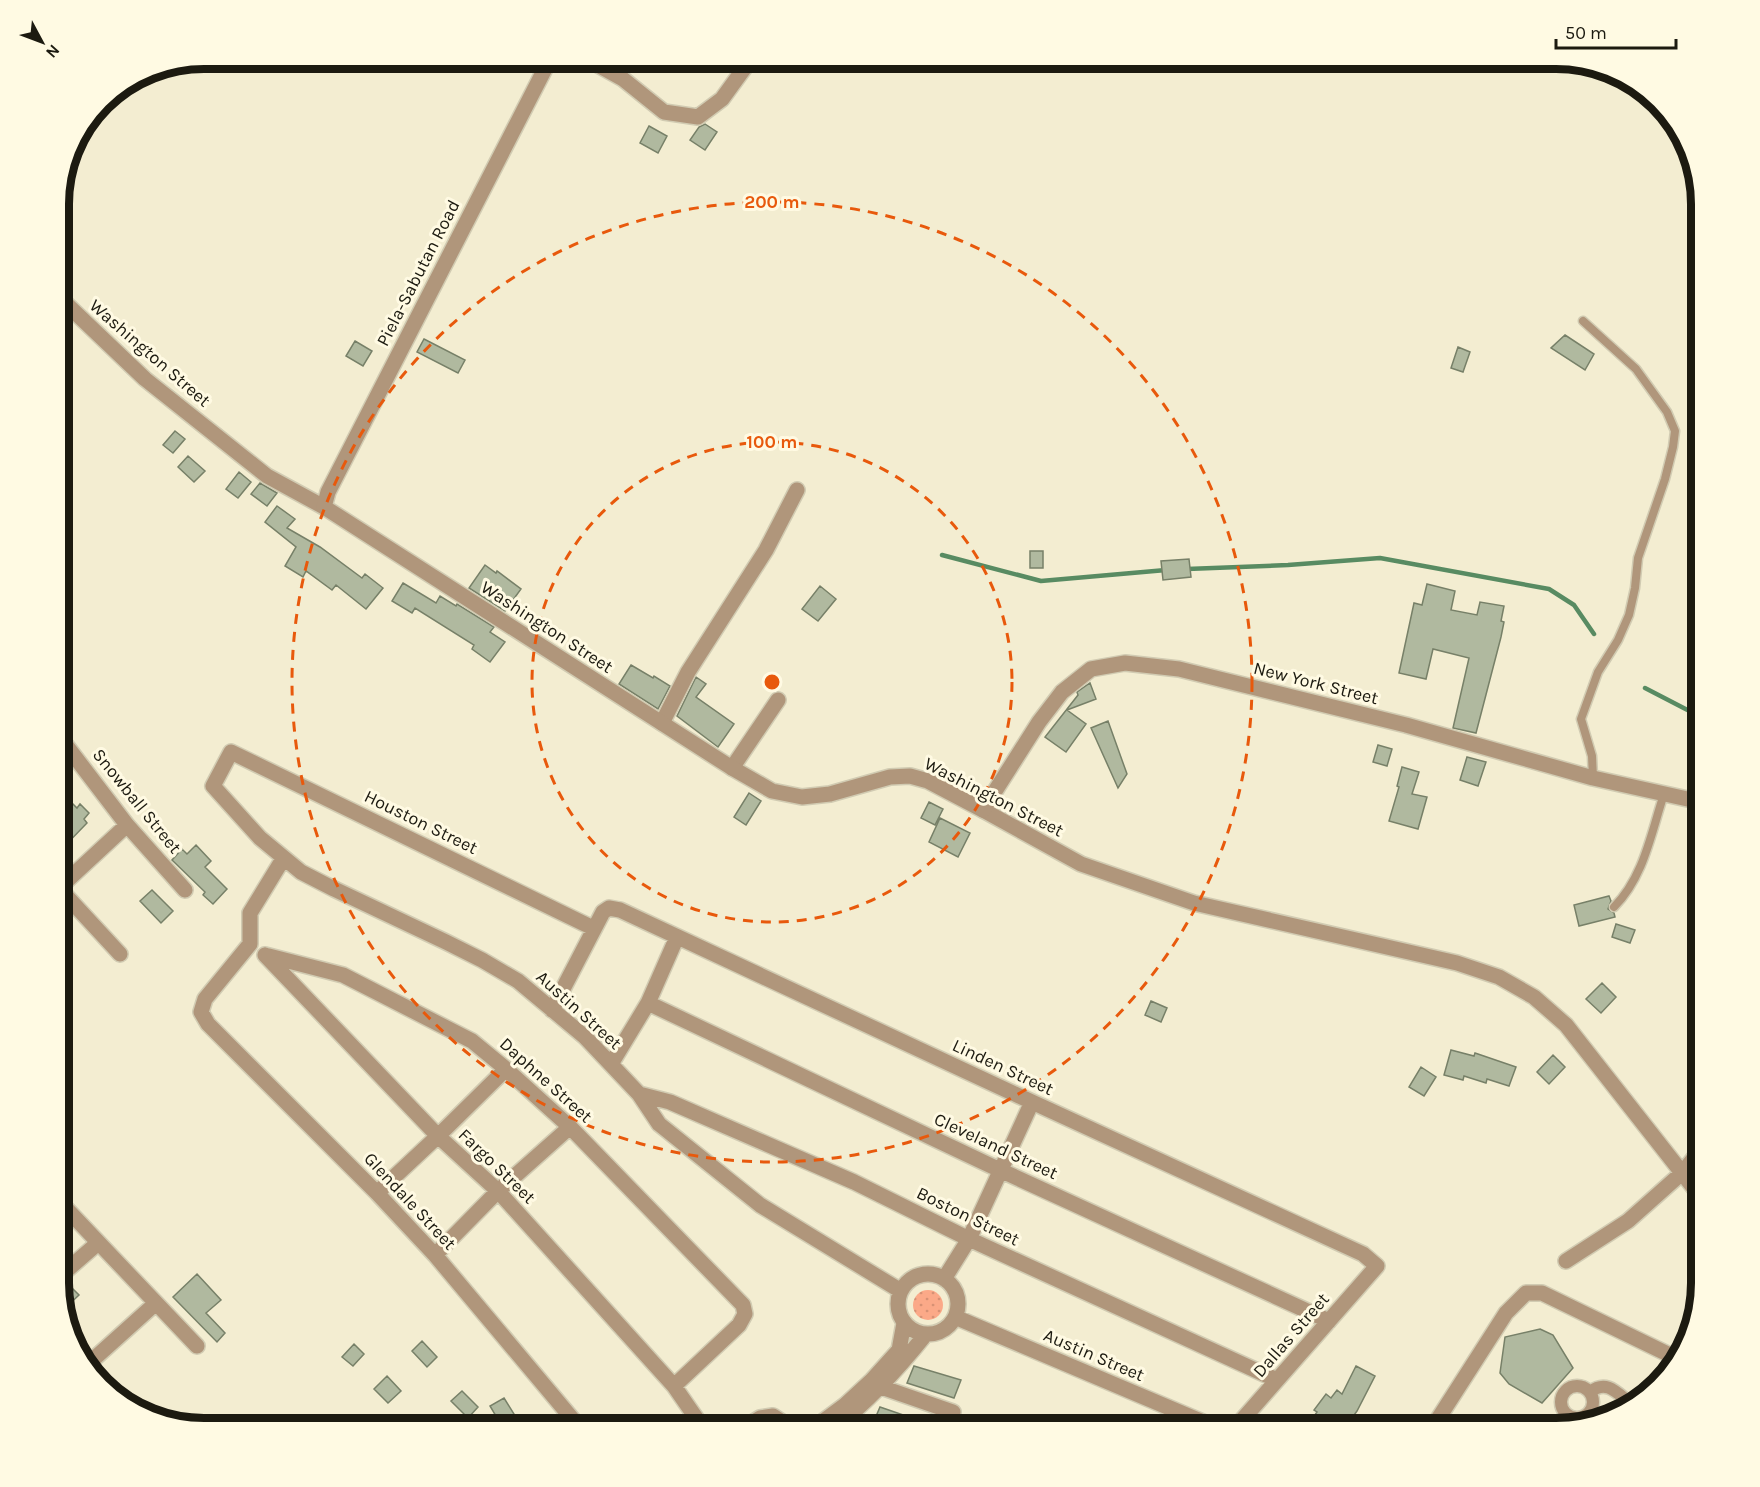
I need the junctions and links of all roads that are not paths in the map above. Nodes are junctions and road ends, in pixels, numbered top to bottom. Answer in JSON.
{"nodes":[{"id":1,"x":544,"y":69,"type":"edge"},
{"id":2,"x":606,"y":69,"type":"edge"},
{"id":3,"x":744,"y":69,"type":"edge"},
{"id":4,"x":69,"y":307,"type":"edge"},
{"id":5,"x":1583,"y":321,"type":"dead end"},
{"id":6,"x":798,"y":489,"type":"dead end"},
{"id":7,"x":324,"y":507,"type":"junction"},
{"id":8,"x":778,"y":700,"type":"dead end"},
{"id":9,"x":662,"y":723,"type":"junction"},
{"id":10,"x":69,"y":759,"type":"edge"},
{"id":11,"x":732,"y":768,"type":"junction"},
{"id":12,"x":1593,"y":778,"type":"junction"},
{"id":13,"x":213,"y":786,"type":"joint"},
{"id":14,"x":1664,"y":795,"type":"junction"},
{"id":15,"x":1691,"y":800,"type":"edge"},
{"id":16,"x":983,"y":810,"type":"junction"},
{"id":17,"x":127,"y":825,"type":"junction"},
{"id":18,"x":283,"y":859,"type":"junction"},
{"id":19,"x":69,"y":879,"type":"edge"},
{"id":20,"x":185,"y":890,"type":"dead end"},
{"id":21,"x":69,"y":899,"type":"edge"},
{"id":22,"x":1614,"y":907,"type":"dead end"},
{"id":23,"x":593,"y":928,"type":"junction"},
{"id":24,"x":677,"y":938,"type":"junction"},
{"id":25,"x":250,"y":944,"type":"junction"},
{"id":26,"x":120,"y":954,"type":"dead end"},
{"id":27,"x":265,"y":955,"type":"junction"},
{"id":28,"x":648,"y":1003,"type":"junction"},
{"id":29,"x":552,"y":1010,"type":"junction"},
{"id":30,"x":612,"y":1065,"type":"junction"},
{"id":31,"x":506,"y":1069,"type":"junction"},
{"id":32,"x":639,"y":1094,"type":"junction"},
{"id":33,"x":1032,"y":1102,"type":"junction"},
{"id":34,"x":570,"y":1127,"type":"junction"},
{"id":35,"x":438,"y":1136,"type":"junction"},
{"id":36,"x":1691,"y":1162,"type":"edge"},
{"id":37,"x":1002,"y":1171,"type":"junction"},
{"id":38,"x":1683,"y":1172,"type":"junction"},
{"id":39,"x":1691,"y":1183,"type":"edge"},
{"id":40,"x":498,"y":1191,"type":"junction"},
{"id":41,"x":377,"y":1192,"type":"junction"},
{"id":42,"x":69,"y":1212,"type":"edge"},
{"id":43,"x":969,"y":1239,"type":"junction"},
{"id":44,"x":98,"y":1243,"type":"junction"},
{"id":45,"x":435,"y":1254,"type":"junction"},
{"id":46,"x":1566,"y":1261,"type":"dead end"},
{"id":47,"x":1377,"y":1266,"type":"joint"},
{"id":48,"x":69,"y":1268,"type":"edge"},
{"id":49,"x":944,"y":1279,"type":"junction"},
{"id":50,"x":901,"y":1291,"type":"junction"},
{"id":51,"x":156,"y":1303,"type":"junction"},
{"id":52,"x":955,"y":1317,"type":"junction"},
{"id":53,"x":1329,"y":1321,"type":"junction"},
{"id":54,"x":904,"y":1323,"type":"junction"},
{"id":55,"x":926,"y":1334,"type":"junction"},
{"id":56,"x":197,"y":1346,"type":"dead end"},
{"id":57,"x":1670,"y":1355,"type":"edge"},
{"id":58,"x":96,"y":1357,"type":"dead end"},
{"id":59,"x":1277,"y":1380,"type":"junction"},
{"id":60,"x":674,"y":1386,"type":"junction"},
{"id":61,"x":881,"y":1387,"type":"junction"},
{"id":62,"x":1590,"y":1392,"type":"junction"},
{"id":63,"x":1624,"y":1399,"type":"edge"},
{"id":64,"x":953,"y":1412,"type":"dead end"},
{"id":65,"x":1586,"y":1414,"type":"edge"},
{"id":66,"x":1570,"y":1417,"type":"edge"},
{"id":67,"x":572,"y":1418,"type":"edge"},
{"id":68,"x":696,"y":1418,"type":"edge"},
{"id":69,"x":760,"y":1418,"type":"edge"},
{"id":70,"x":776,"y":1418,"type":"edge"},
{"id":71,"x":827,"y":1418,"type":"edge"},
{"id":72,"x":848,"y":1418,"type":"edge"},
{"id":73,"x":1193,"y":1418,"type":"edge"},
{"id":74,"x":1244,"y":1418,"type":"edge"},
{"id":75,"x":1439,"y":1418,"type":"edge"}],
"edges":[{"from":1,"to":7,"type":"street","name":"Piela-Sabutan Road"},
{"from":2,"to":3,"type":"street"},
{"from":4,"to":7,"type":"street","name":"Washington Street"},
{"from":5,"to":12,"type":"lane"},
{"from":6,"to":9,"type":"street"},
{"from":7,"to":9,"type":"street","name":"Washington Street"},
{"from":8,"to":11,"type":"street"},
{"from":9,"to":11,"type":"street","name":"Washington Street"},
{"from":10,"to":17,"type":"street","name":"Snowball Street"},
{"from":11,"to":16,"type":"street","name":"Washington Street"},
{"from":12,"to":14,"type":"street","name":"New York Street"},
{"from":12,"to":16,"type":"street","name":"New York Street"},
{"from":13,"to":18,"type":"street","name":"Austin Street"},
{"from":13,"to":23,"type":"street","name":"Houston Street"},
{"from":14,"to":15,"type":"street","name":"New York Street"},
{"from":14,"to":22,"type":"lane"},
{"from":16,"to":38,"type":"street","name":"Washington Street"},
{"from":17,"to":19,"type":"street"},
{"from":17,"to":20,"type":"street","name":"Snowball Street"},
{"from":18,"to":25,"type":"street"},
{"from":18,"to":29,"type":"street","name":"Austin Street"},
{"from":21,"to":26,"type":"street"},
{"from":23,"to":24,"type":"street","name":"Linden Street"},
{"from":23,"to":29,"type":"street"},
{"from":24,"to":28,"type":"street"},
{"from":24,"to":33,"type":"street","name":"Linden Street"},
{"from":25,"to":27,"type":"street","name":"Fargo Street"},
{"from":25,"to":41,"type":"street","name":"Glendale Street"},
{"from":27,"to":31,"type":"street","name":"Daphne Street"},
{"from":27,"to":35,"type":"street","name":"Fargo Street"},
{"from":28,"to":30,"type":"street"},
{"from":28,"to":37,"type":"street","name":"Cleveland Street"},
{"from":29,"to":30,"type":"street","name":"Austin Street"},
{"from":30,"to":32,"type":"street","name":"Austin Street"},
{"from":31,"to":34,"type":"street","name":"Daphne Street"},
{"from":31,"to":35,"type":"street"},
{"from":32,"to":43,"type":"street","name":"Boston Street"},
{"from":32,"to":50,"type":"street","name":"Austin Street"},
{"from":33,"to":37,"type":"street"},
{"from":33,"to":47,"type":"street","name":"Linden Street"},
{"from":34,"to":40,"type":"street"},
{"from":34,"to":60,"type":"street","name":"Daphne Street"},
{"from":35,"to":40,"type":"street","name":"Fargo Street"},
{"from":35,"to":41,"type":"street"},
{"from":36,"to":38,"type":"street"},
{"from":37,"to":43,"type":"street"},
{"from":37,"to":53,"type":"street","name":"Cleveland Street"},
{"from":38,"to":39,"type":"street","name":"Washington Street"},
{"from":38,"to":46,"type":"street"},
{"from":40,"to":45,"type":"street"},
{"from":40,"to":60,"type":"street","name":"Fargo Street"},
{"from":41,"to":45,"type":"street","name":"Glendale Street"},
{"from":42,"to":44,"type":"street"},
{"from":43,"to":49,"type":"street"},
{"from":43,"to":59,"type":"street","name":"Boston Street"},
{"from":44,"to":48,"type":"street"},
{"from":44,"to":51,"type":"street"},
{"from":45,"to":67,"type":"street","name":"Glendale Street"},
{"from":47,"to":53,"type":"street","name":"Dallas Street"},
{"from":49,"to":50,"type":"street"},
{"from":49,"to":52,"type":"street"},
{"from":50,"to":54,"type":"street"},
{"from":51,"to":56,"type":"street"},
{"from":51,"to":58,"type":"street"},
{"from":52,"to":55,"type":"street"},
{"from":52,"to":73,"type":"street","name":"Austin Street"},
{"from":53,"to":59,"type":"street","name":"Dallas Street"},
{"from":54,"to":55,"type":"street"},
{"from":54,"to":71,"type":"street"},
{"from":55,"to":61,"type":"street"},
{"from":57,"to":75,"type":"street"},
{"from":59,"to":74,"type":"street","name":"Dallas Street"},
{"from":60,"to":68,"type":"street","name":"Fargo Street"},
{"from":61,"to":64,"type":"street"},
{"from":61,"to":72,"type":"street"},
{"from":62,"to":63,"type":"street"},
{"from":62,"to":65,"type":"street"},
{"from":62,"to":66,"type":"street"},
{"from":69,"to":70,"type":"street"}]}
